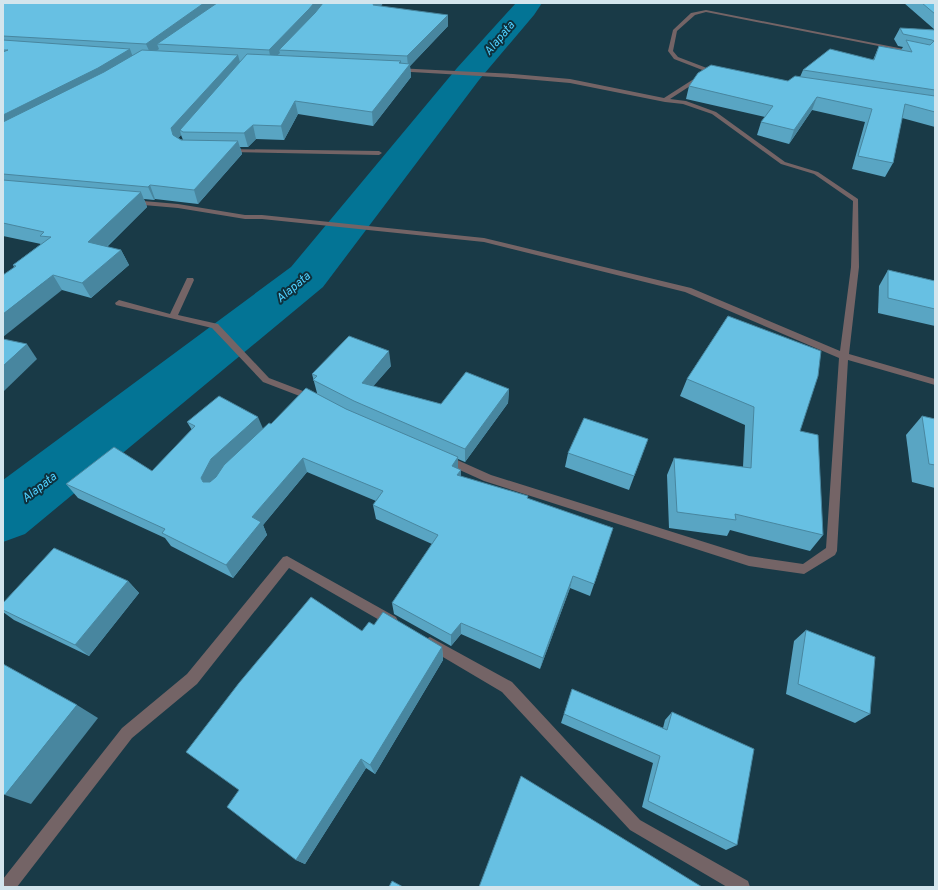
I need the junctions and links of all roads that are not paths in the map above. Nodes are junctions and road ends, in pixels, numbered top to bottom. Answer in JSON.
{"nodes":[{"id":1,"x":916,"y":52,"type":"edge"},
{"id":2,"x":390,"y":70,"type":"edge"},
{"id":3,"x":665,"y":100,"type":"junction"},
{"id":4,"x":225,"y":150,"type":"edge"},
{"id":5,"x":378,"y":153,"type":"dead end"},
{"id":6,"x":122,"y":201,"type":"edge"},
{"id":7,"x":190,"y":280,"type":"dead end"},
{"id":8,"x":119,"y":303,"type":"dead end"},
{"id":9,"x":173,"y":317,"type":"junction"},
{"id":10,"x":844,"y":356,"type":"junction"},
{"id":11,"x":935,"y":382,"type":"edge"},
{"id":12,"x":308,"y":395,"type":"junction"},
{"id":13,"x":320,"y":402,"type":"edge"},
{"id":14,"x":297,"y":406,"type":"edge"},
{"id":15,"x":438,"y":456,"type":"edge"},
{"id":16,"x":400,"y":625,"type":"edge"},
{"id":17,"x":420,"y":637,"type":"edge"},
{"id":18,"x":8,"y":887,"type":"edge"},
{"id":19,"x":742,"y":887,"type":"edge"}],
"edges":[{"from":1,"to":3,"type":"street"},
{"from":2,"to":3,"type":"street"},
{"from":3,"to":10,"type":"street"},
{"from":4,"to":5,"type":"street"},
{"from":6,"to":10,"type":"street"},
{"from":7,"to":9,"type":"street"},
{"from":8,"to":9,"type":"street"},
{"from":9,"to":12,"type":"street"},
{"from":10,"to":11,"type":"street"},
{"from":10,"to":15,"type":"street"},
{"from":12,"to":13,"type":"street"},
{"from":12,"to":14,"type":"street"},
{"from":16,"to":18,"type":"street"},
{"from":17,"to":19,"type":"street"}]}
